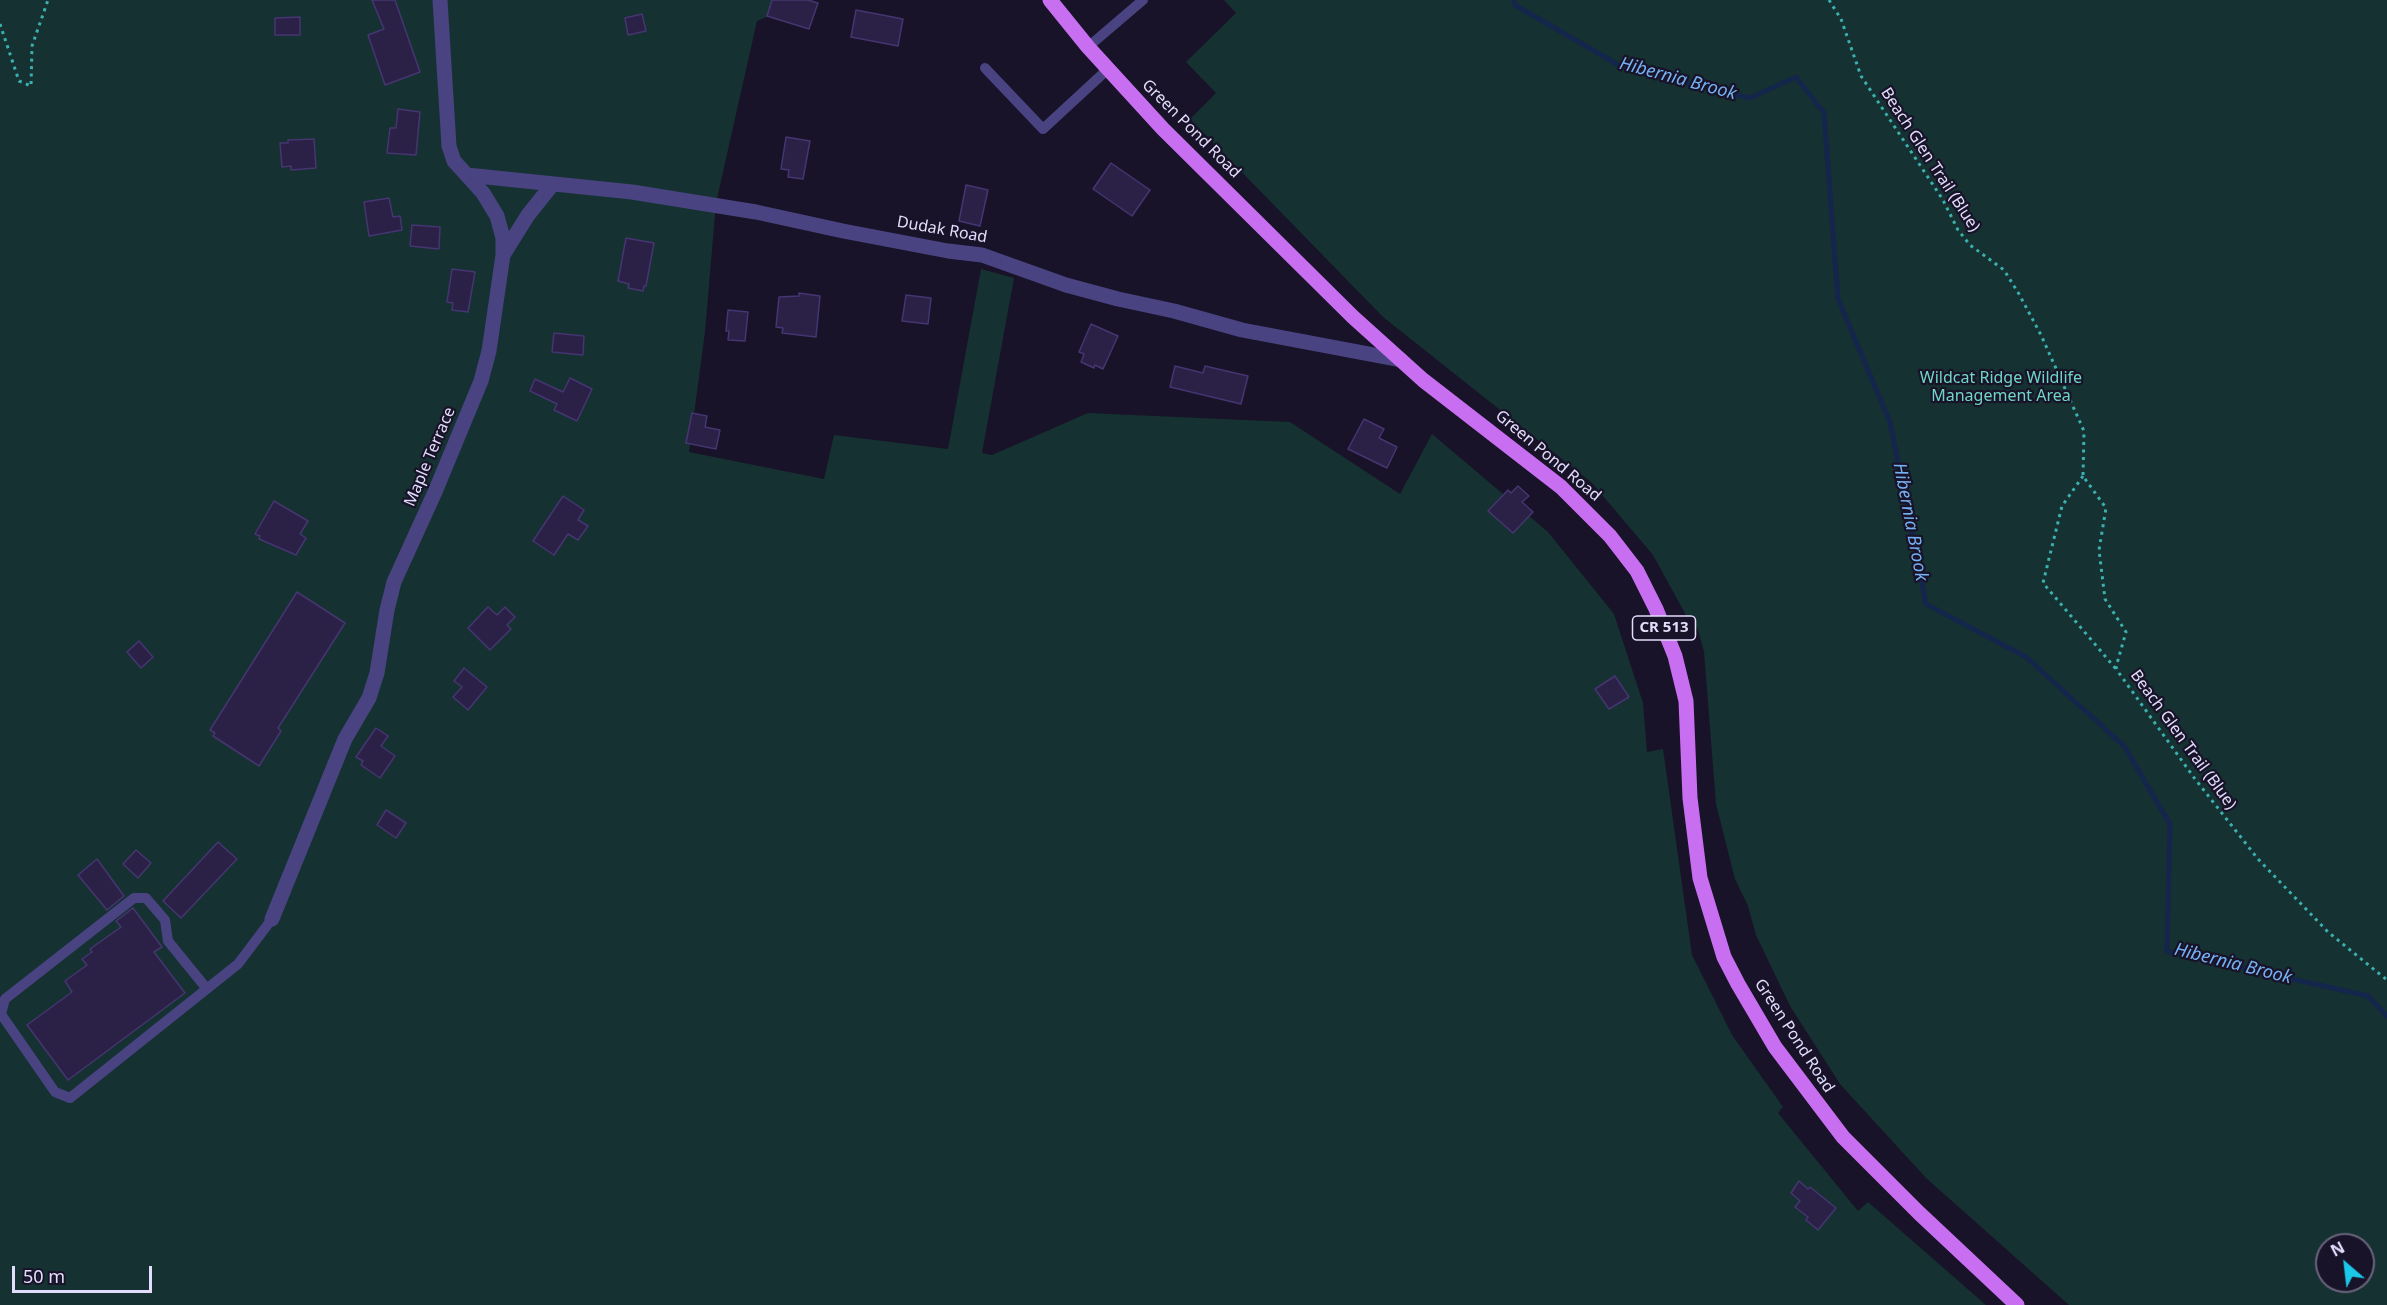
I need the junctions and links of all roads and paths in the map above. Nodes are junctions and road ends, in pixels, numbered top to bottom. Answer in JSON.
{"nodes":[{"id":1,"x":48,"y":0,"type":"edge"},
{"id":2,"x":440,"y":0,"type":"edge"},
{"id":3,"x":1050,"y":0,"type":"edge"},
{"id":4,"x":1143,"y":0,"type":"edge"},
{"id":5,"x":1829,"y":0,"type":"edge"},
{"id":6,"x":0,"y":24,"type":"edge"},
{"id":7,"x":1088,"y":47,"type":"junction"},
{"id":8,"x":984,"y":68,"type":"dead end"},
{"id":9,"x":1108,"y":69,"type":"junction"},
{"id":10,"x":467,"y":176,"type":"junction"},
{"id":11,"x":552,"y":185,"type":"junction"},
{"id":12,"x":503,"y":255,"type":"junction"},
{"id":13,"x":1401,"y":360,"type":"junction"},
{"id":14,"x":2083,"y":476,"type":"junction"},
{"id":15,"x":2119,"y":673,"type":"junction"},
{"id":16,"x":272,"y":919,"type":"joint"},
{"id":17,"x":2387,"y":980,"type":"edge"},
{"id":18,"x":207,"y":989,"type":"junction"},
{"id":19,"x":2017,"y":1305,"type":"edge"}],
"edges":[{"from":1,"to":6,"type":"path"},
{"from":2,"to":10,"type":"street","name":"Maple Terrace"},
{"from":3,"to":7,"type":"main road","name":"Green Pond Road","number":"CR 513"},
{"from":4,"to":7,"type":"lane"},
{"from":5,"to":14,"type":"path","name":"Beach Glen Trail (Blue)"},
{"from":7,"to":9,"type":"main road","name":"Green Pond Road","number":"CR 513"},
{"from":8,"to":9,"type":"lane"},
{"from":9,"to":13,"type":"main road","name":"Green Pond Road","number":"CR 513"},
{"from":10,"to":11,"type":"street","name":"Dudak Road"},
{"from":10,"to":12,"type":"street","name":"Maple Terrace"},
{"from":11,"to":12,"type":"street"},
{"from":11,"to":13,"type":"street","name":"Dudak Road"},
{"from":12,"to":16,"type":"street","name":"Maple Terrace"},
{"from":13,"to":19,"type":"main road","name":"Green Pond Road","number":"CR 513"},
{"from":14,"to":15,"type":"path","name":"Beach Glen Trail (Blue)"},
{"from":14,"to":15,"type":"path"},
{"from":15,"to":17,"type":"path","name":"Beach Glen Trail (Blue)"},
{"from":16,"to":18,"type":"lane"},
{"from":18,"to":18,"type":"lane"}]}
